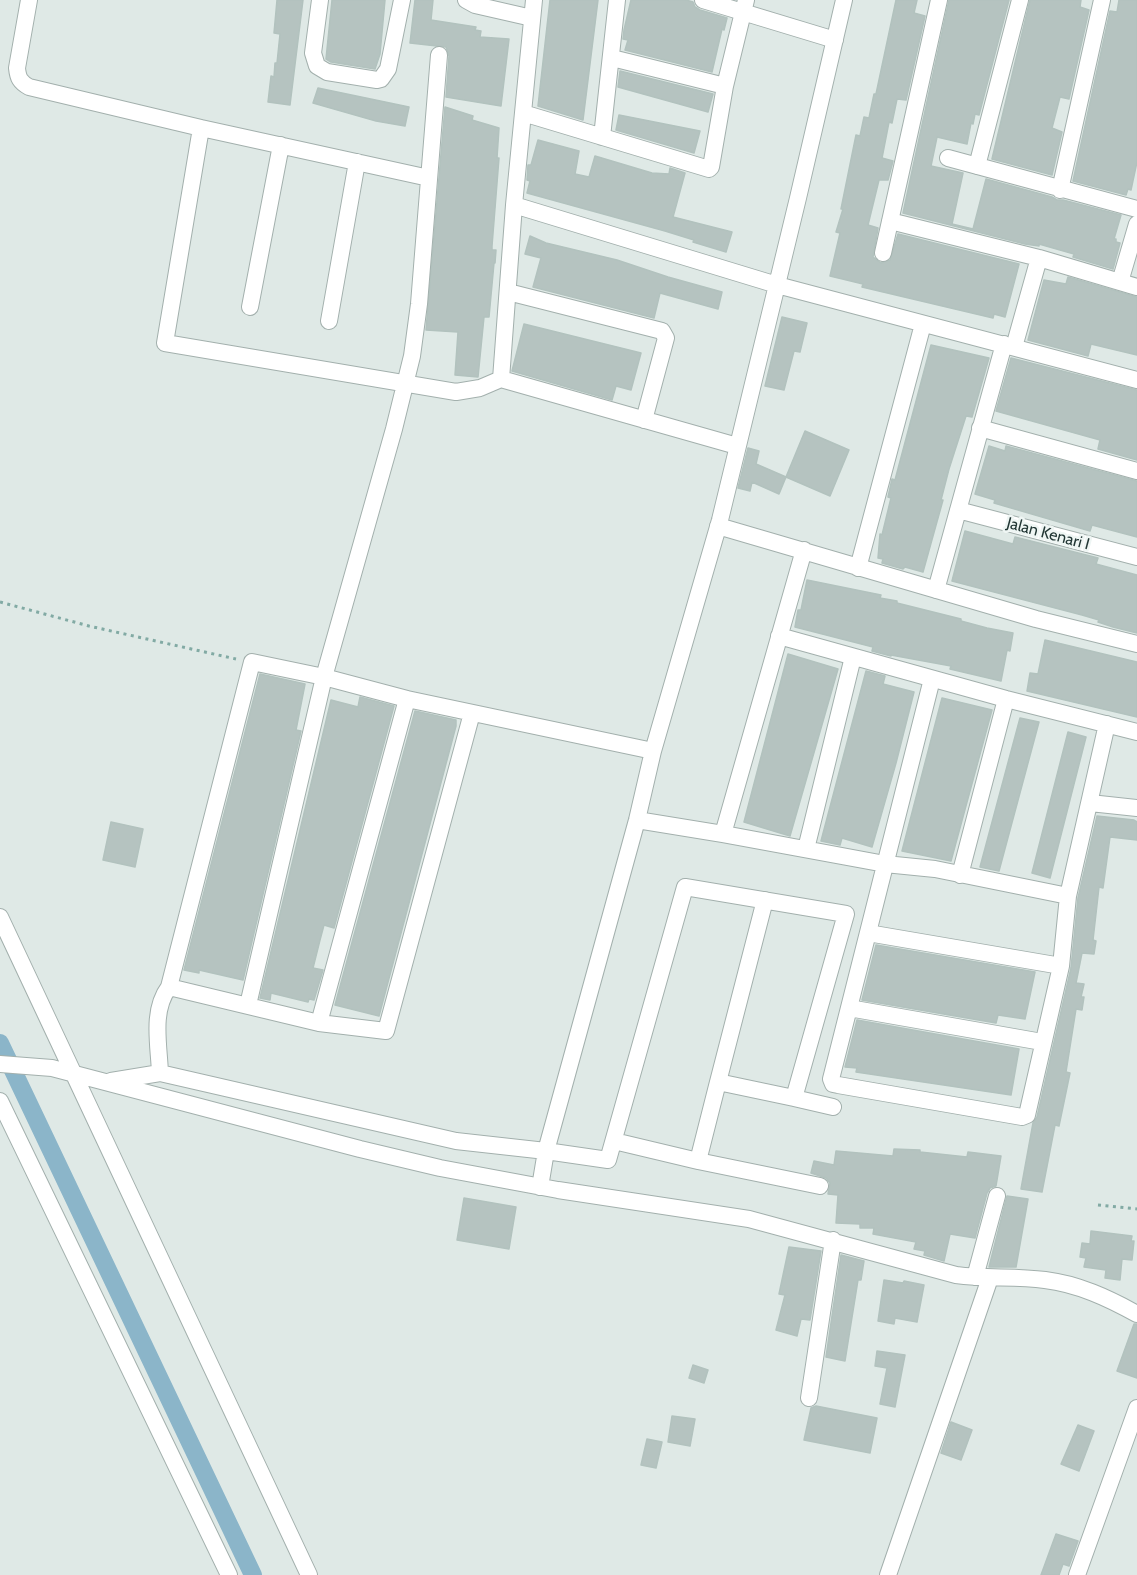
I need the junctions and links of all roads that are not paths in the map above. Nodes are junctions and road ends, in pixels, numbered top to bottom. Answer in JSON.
{"nodes":[{"id":1,"x":28,"y":0,"type":"edge"},
{"id":2,"x":320,"y":0,"type":"edge"},
{"id":3,"x":402,"y":0,"type":"edge"},
{"id":4,"x":466,"y":0,"type":"edge"},
{"id":5,"x":534,"y":0,"type":"edge"},
{"id":6,"x":617,"y":0,"type":"edge"},
{"id":7,"x":703,"y":0,"type":"edge"},
{"id":8,"x":844,"y":0,"type":"edge"},
{"id":9,"x":939,"y":0,"type":"edge"},
{"id":10,"x":1020,"y":0,"type":"edge"},
{"id":11,"x":1102,"y":0,"type":"edge"},
{"id":12,"x":745,"y":5,"type":"edge"},
{"id":13,"x":532,"y":18,"type":"junction"},
{"id":14,"x":835,"y":40,"type":"junction"},
{"id":15,"x":438,"y":55,"type":"dead end"},
{"id":16,"x":612,"y":58,"type":"junction"},
{"id":17,"x":725,"y":86,"type":"junction"},
{"id":18,"x":523,"y":113,"type":"junction"},
{"id":19,"x":201,"y":128,"type":"junction"},
{"id":20,"x":602,"y":137,"type":"junction"},
{"id":21,"x":280,"y":145,"type":"junction"},
{"id":22,"x":948,"y":158,"type":"dead end"},
{"id":23,"x":357,"y":162,"type":"junction"},
{"id":24,"x":977,"y":166,"type":"junction"},
{"id":25,"x":429,"y":178,"type":"junction"},
{"id":26,"x":1060,"y":190,"type":"junction"},
{"id":27,"x":514,"y":205,"type":"junction"},
{"id":28,"x":1137,"y":209,"type":"edge"},
{"id":29,"x":890,"y":221,"type":"junction"},
{"id":30,"x":1137,"y":224,"type":"edge"},
{"id":31,"x":883,"y":253,"type":"dead end"},
{"id":32,"x":1039,"y":258,"type":"junction"},
{"id":33,"x":1120,"y":282,"type":"junction"},
{"id":34,"x":777,"y":285,"type":"junction"},
{"id":35,"x":1137,"y":287,"type":"edge"},
{"id":36,"x":508,"y":292,"type":"junction"},
{"id":37,"x":250,"y":306,"type":"dead end"},
{"id":38,"x":329,"y":321,"type":"dead end"},
{"id":39,"x":923,"y":324,"type":"junction"},
{"id":40,"x":1009,"y":346,"type":"junction"},
{"id":41,"x":501,"y":379,"type":"junction"},
{"id":42,"x":1137,"y":380,"type":"edge"},
{"id":43,"x":405,"y":384,"type":"junction"},
{"id":44,"x":644,"y":420,"type":"junction"},
{"id":45,"x":981,"y":428,"type":"junction"},
{"id":46,"x":737,"y":446,"type":"junction"},
{"id":47,"x":1137,"y":471,"type":"edge"},
{"id":48,"x":958,"y":510,"type":"junction"},
{"id":49,"x":718,"y":526,"type":"junction"},
{"id":50,"x":804,"y":550,"type":"junction"},
{"id":51,"x":1137,"y":557,"type":"edge"},
{"id":52,"x":858,"y":568,"type":"junction"},
{"id":53,"x":936,"y":591,"type":"junction"},
{"id":54,"x":779,"y":636,"type":"junction"},
{"id":55,"x":1137,"y":644,"type":"edge"},
{"id":56,"x":853,"y":657,"type":"junction"},
{"id":57,"x":324,"y":677,"type":"junction"},
{"id":58,"x":932,"y":679,"type":"junction"},
{"id":59,"x":407,"y":699,"type":"junction"},
{"id":60,"x":1006,"y":699,"type":"junction"},
{"id":61,"x":472,"y":713,"type":"junction"},
{"id":62,"x":1107,"y":724,"type":"junction"},
{"id":63,"x":1137,"y":732,"type":"edge"},
{"id":64,"x":653,"y":751,"type":"junction"},
{"id":65,"x":1090,"y":803,"type":"junction"},
{"id":66,"x":1137,"y":808,"type":"edge"},
{"id":67,"x":637,"y":820,"type":"junction"},
{"id":68,"x":723,"y":834,"type":"junction"},
{"id":69,"x":806,"y":849,"type":"junction"},
{"id":70,"x":885,"y":864,"type":"junction"},
{"id":71,"x":960,"y":875,"type":"junction"},
{"id":72,"x":1068,"y":896,"type":"junction"},
{"id":73,"x":765,"y":900,"type":"junction"},
{"id":74,"x":0,"y":917,"type":"edge"},
{"id":75,"x":868,"y":933,"type":"junction"},
{"id":76,"x":1061,"y":966,"type":"junction"},
{"id":77,"x":169,"y":987,"type":"junction"},
{"id":78,"x":248,"y":1005,"type":"junction"},
{"id":79,"x":849,"y":1008,"type":"junction"},
{"id":80,"x":319,"y":1023,"type":"junction"},
{"id":81,"x":1042,"y":1042,"type":"junction"},
{"id":82,"x":0,"y":1064,"type":"edge"},
{"id":83,"x":160,"y":1073,"type":"junction"},
{"id":84,"x":74,"y":1074,"type":"junction"},
{"id":85,"x":104,"y":1082,"type":"junction"},
{"id":86,"x":718,"y":1082,"type":"junction"},
{"id":87,"x":794,"y":1098,"type":"junction"},
{"id":88,"x":0,"y":1101,"type":"edge"},
{"id":89,"x":833,"y":1107,"type":"dead end"},
{"id":90,"x":614,"y":1141,"type":"junction"},
{"id":91,"x":546,"y":1151,"type":"junction"},
{"id":92,"x":698,"y":1161,"type":"junction"},
{"id":93,"x":820,"y":1186,"type":"dead end"},
{"id":94,"x":540,"y":1187,"type":"junction"},
{"id":95,"x":997,"y":1196,"type":"dead end"},
{"id":96,"x":833,"y":1240,"type":"junction"},
{"id":97,"x":982,"y":1278,"type":"junction"},
{"id":98,"x":1137,"y":1314,"type":"edge"},
{"id":99,"x":809,"y":1398,"type":"dead end"},
{"id":100,"x":1137,"y":1408,"type":"edge"},
{"id":101,"x":229,"y":1575,"type":"edge"},
{"id":102,"x":309,"y":1575,"type":"edge"},
{"id":103,"x":888,"y":1575,"type":"edge"},
{"id":104,"x":1077,"y":1575,"type":"edge"}],
"edges":[{"from":1,"to":19,"type":"street"},
{"from":2,"to":3,"type":"street"},
{"from":4,"to":13,"type":"street"},
{"from":5,"to":13,"type":"street"},
{"from":6,"to":16,"type":"street"},
{"from":7,"to":12,"type":"street"},
{"from":8,"to":14,"type":"street"},
{"from":9,"to":29,"type":"street"},
{"from":10,"to":24,"type":"street"},
{"from":11,"to":26,"type":"street"},
{"from":12,"to":14,"type":"street"},
{"from":12,"to":17,"type":"street"},
{"from":13,"to":18,"type":"street"},
{"from":14,"to":34,"type":"street"},
{"from":15,"to":25,"type":"street"},
{"from":16,"to":17,"type":"street"},
{"from":16,"to":20,"type":"street"},
{"from":17,"to":20,"type":"street"},
{"from":18,"to":20,"type":"street"},
{"from":18,"to":27,"type":"street"},
{"from":19,"to":21,"type":"street"},
{"from":19,"to":43,"type":"street"},
{"from":21,"to":23,"type":"street"},
{"from":21,"to":37,"type":"street"},
{"from":22,"to":24,"type":"street"},
{"from":23,"to":25,"type":"street"},
{"from":23,"to":38,"type":"street"},
{"from":24,"to":26,"type":"street"},
{"from":25,"to":43,"type":"street"},
{"from":26,"to":28,"type":"street"},
{"from":27,"to":34,"type":"street"},
{"from":27,"to":36,"type":"street"},
{"from":29,"to":31,"type":"street"},
{"from":29,"to":32,"type":"street"},
{"from":30,"to":33,"type":"street"},
{"from":32,"to":33,"type":"street"},
{"from":32,"to":40,"type":"street"},
{"from":33,"to":35,"type":"street"},
{"from":34,"to":39,"type":"street"},
{"from":34,"to":46,"type":"street"},
{"from":36,"to":41,"type":"street"},
{"from":36,"to":44,"type":"street"},
{"from":39,"to":40,"type":"street"},
{"from":39,"to":52,"type":"street"},
{"from":40,"to":42,"type":"street"},
{"from":40,"to":45,"type":"street"},
{"from":41,"to":43,"type":"street"},
{"from":41,"to":44,"type":"street"},
{"from":43,"to":57,"type":"street"},
{"from":44,"to":46,"type":"street"},
{"from":45,"to":47,"type":"street"},
{"from":45,"to":48,"type":"street"},
{"from":46,"to":49,"type":"street"},
{"from":48,"to":51,"type":"street","name":"Jalan Kenari I"},
{"from":48,"to":53,"type":"street"},
{"from":49,"to":50,"type":"street"},
{"from":49,"to":64,"type":"street"},
{"from":50,"to":52,"type":"street"},
{"from":50,"to":54,"type":"street"},
{"from":52,"to":53,"type":"street"},
{"from":53,"to":55,"type":"street"},
{"from":54,"to":56,"type":"street"},
{"from":54,"to":68,"type":"street"},
{"from":56,"to":58,"type":"street"},
{"from":56,"to":69,"type":"street"},
{"from":57,"to":59,"type":"street"},
{"from":57,"to":77,"type":"street"},
{"from":57,"to":78,"type":"street"},
{"from":58,"to":60,"type":"street"},
{"from":58,"to":70,"type":"street"},
{"from":59,"to":61,"type":"street"},
{"from":59,"to":80,"type":"street"},
{"from":60,"to":62,"type":"street"},
{"from":60,"to":71,"type":"street"},
{"from":61,"to":64,"type":"street"},
{"from":61,"to":80,"type":"street"},
{"from":62,"to":63,"type":"street"},
{"from":62,"to":65,"type":"street"},
{"from":64,"to":67,"type":"street"},
{"from":65,"to":66,"type":"street"},
{"from":65,"to":72,"type":"street"},
{"from":67,"to":68,"type":"street"},
{"from":67,"to":91,"type":"street"},
{"from":68,"to":69,"type":"street"},
{"from":69,"to":70,"type":"street"},
{"from":70,"to":71,"type":"street"},
{"from":70,"to":75,"type":"street"},
{"from":71,"to":72,"type":"street"},
{"from":72,"to":76,"type":"street"},
{"from":73,"to":86,"type":"street"},
{"from":73,"to":87,"type":"street"},
{"from":73,"to":90,"type":"street"},
{"from":74,"to":84,"type":"street"},
{"from":75,"to":76,"type":"street"},
{"from":75,"to":79,"type":"street"},
{"from":76,"to":81,"type":"street"},
{"from":77,"to":78,"type":"street"},
{"from":77,"to":83,"type":"street"},
{"from":78,"to":80,"type":"street"},
{"from":79,"to":81,"type":"street"},
{"from":79,"to":81,"type":"street"},
{"from":82,"to":84,"type":"street"},
{"from":83,"to":85,"type":"street"},
{"from":83,"to":91,"type":"street"},
{"from":84,"to":85,"type":"street"},
{"from":84,"to":102,"type":"street"},
{"from":85,"to":94,"type":"street"},
{"from":86,"to":87,"type":"street"},
{"from":86,"to":92,"type":"street"},
{"from":87,"to":89,"type":"street"},
{"from":88,"to":101,"type":"street"},
{"from":90,"to":91,"type":"street"},
{"from":90,"to":92,"type":"street"},
{"from":91,"to":94,"type":"street"},
{"from":92,"to":93,"type":"street"},
{"from":94,"to":96,"type":"street"},
{"from":95,"to":97,"type":"street"},
{"from":96,"to":97,"type":"street"},
{"from":96,"to":99,"type":"street"},
{"from":97,"to":98,"type":"street"},
{"from":97,"to":103,"type":"street"},
{"from":100,"to":104,"type":"street"}]}
